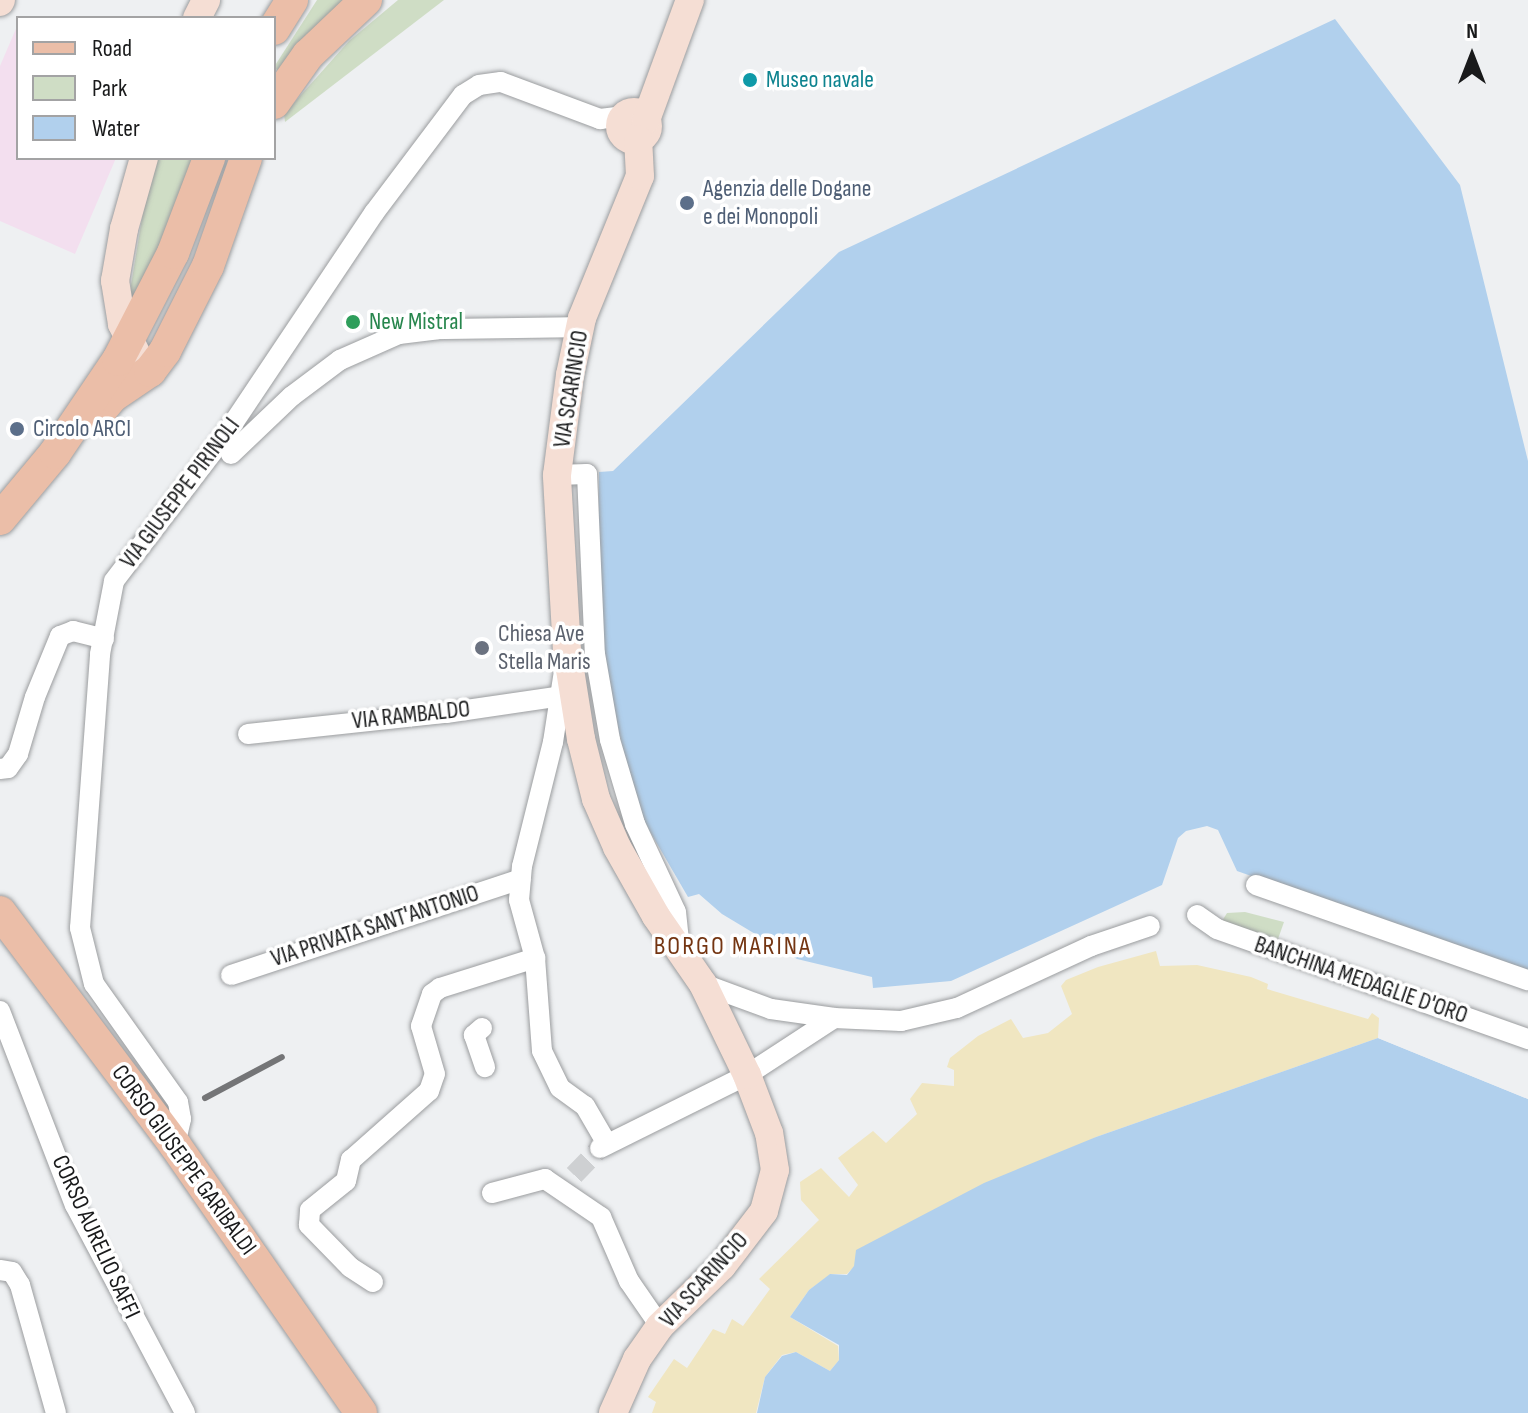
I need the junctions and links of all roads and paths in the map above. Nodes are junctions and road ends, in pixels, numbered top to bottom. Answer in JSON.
{"nodes":[{"id":1,"x":292,"y":0,"type":"edge"},
{"id":2,"x":366,"y":0,"type":"edge"},
{"id":3,"x":690,"y":0,"type":"edge"},
{"id":4,"x":276,"y":26,"type":"edge"},
{"id":5,"x":276,"y":100,"type":"edge"},
{"id":6,"x":639,"y":116,"type":"junction"},
{"id":7,"x":143,"y":160,"type":"edge"},
{"id":8,"x":208,"y":160,"type":"edge"},
{"id":9,"x":245,"y":160,"type":"edge"},
{"id":10,"x":579,"y":327,"type":"junction"},
{"id":11,"x":138,"y":358,"type":"junction"},
{"id":12,"x":55,"y":453,"type":"junction"},
{"id":13,"x":231,"y":454,"type":"dead end"},
{"id":14,"x":557,"y":475,"type":"junction"},
{"id":15,"x":0,"y":519,"type":"edge"},
{"id":16,"x":104,"y":639,"type":"junction"},
{"id":17,"x":566,"y":696,"type":"junction"},
{"id":18,"x":248,"y":734,"type":"dead end"},
{"id":19,"x":567,"y":740,"type":"junction"},
{"id":20,"x":0,"y":769,"type":"edge"},
{"id":21,"x":521,"y":879,"type":"junction"},
{"id":22,"x":1256,"y":885,"type":"dead end"},
{"id":23,"x":0,"y":912,"type":"edge"},
{"id":24,"x":1197,"y":915,"type":"dead end"},
{"id":25,"x":1150,"y":926,"type":"dead end"},
{"id":26,"x":680,"y":948,"type":"junction"},
{"id":27,"x":535,"y":958,"type":"junction"},
{"id":28,"x":231,"y":975,"type":"dead end"},
{"id":29,"x":1528,"y":980,"type":"edge"},
{"id":30,"x":703,"y":984,"type":"junction"},
{"id":31,"x":0,"y":1011,"type":"edge"},
{"id":32,"x":834,"y":1018,"type":"junction"},
{"id":33,"x":482,"y":1028,"type":"dead end"},
{"id":34,"x":1528,"y":1039,"type":"edge"},
{"id":35,"x":485,"y":1067,"type":"dead end"},
{"id":36,"x":747,"y":1075,"type":"junction"},
{"id":37,"x":175,"y":1145,"type":"junction"},
{"id":38,"x":492,"y":1193,"type":"dead end"},
{"id":39,"x":0,"y":1270,"type":"edge"},
{"id":40,"x":373,"y":1282,"type":"dead end"},
{"id":41,"x":652,"y":1337,"type":"junction"},
{"id":42,"x":56,"y":1413,"type":"edge"},
{"id":43,"x":185,"y":1413,"type":"edge"},
{"id":44,"x":361,"y":1413,"type":"edge"},
{"id":45,"x":613,"y":1413,"type":"edge"}],
"edges":[{"from":1,"to":4,"type":"main road"},
{"from":2,"to":5,"type":"main road"},
{"from":3,"to":6,"type":"street","name":"VIA SCARINCIO"},
{"from":6,"to":10,"type":"street","name":"VIA SCARINCIO"},
{"from":6,"to":16,"type":"street","name":"VIA GIUSEPPE PIRINOLI"},
{"from":7,"to":11,"type":"street"},
{"from":8,"to":11,"type":"main road"},
{"from":9,"to":11,"type":"main road"},
{"from":10,"to":13,"type":"street"},
{"from":10,"to":14,"type":"street","name":"VIA SCARINCIO"},
{"from":11,"to":12,"type":"main road"},
{"from":11,"to":12,"type":"main road"},
{"from":12,"to":15,"type":"main road"},
{"from":14,"to":17,"type":"street","name":"VIA SCARINCIO"},
{"from":14,"to":26,"type":"street"},
{"from":16,"to":20,"type":"street"},
{"from":16,"to":37,"type":"street","name":"VIA GIUSEPPE PIRINOLI"},
{"from":17,"to":18,"type":"street","name":"VIA RAMBALDO"},
{"from":17,"to":19,"type":"street","name":"VIA SCARINCIO"},
{"from":19,"to":21,"type":"street","name":"VIA SCARINCIO"},
{"from":19,"to":26,"type":"street","name":"VIA SCARINCIO"},
{"from":21,"to":27,"type":"street","name":"VIA SCARINCIO"},
{"from":21,"to":28,"type":"street","name":"VIA PRIVATA SANT'ANTONIO"},
{"from":22,"to":29,"type":"street"},
{"from":23,"to":37,"type":"main road","name":"CORSO GIUSEPPE GARIBALDI"},
{"from":24,"to":34,"type":"street","name":"BANCHINA MEDAGLIE D'ORO"},
{"from":25,"to":32,"type":"street"},
{"from":26,"to":30,"type":"street","name":"VIA SCARINCIO"},
{"from":27,"to":36,"type":"street","name":"VIA SCARINCIO"},
{"from":27,"to":40,"type":"street"},
{"from":30,"to":32,"type":"street"},
{"from":30,"to":36,"type":"street","name":"VIA SCARINCIO"},
{"from":31,"to":43,"type":"street","name":"CORSO AURELIO SAFFI"},
{"from":32,"to":36,"type":"street"},
{"from":33,"to":35,"type":"street"},
{"from":36,"to":41,"type":"street","name":"VIA SCARINCIO"},
{"from":37,"to":44,"type":"main road","name":"CORSO GIUSEPPE GARIBALDI"},
{"from":38,"to":41,"type":"street"},
{"from":39,"to":42,"type":"street"},
{"from":41,"to":45,"type":"street","name":"VIA SCARINCIO"}]}
